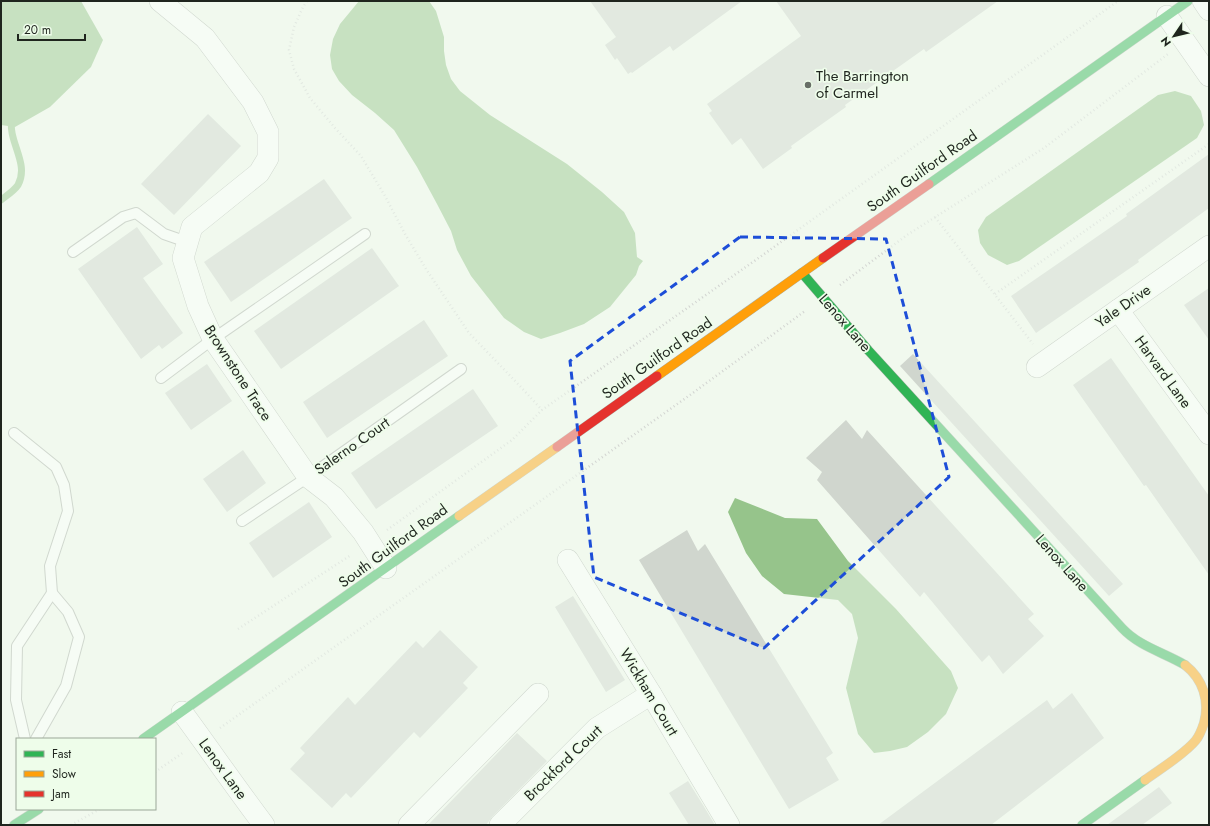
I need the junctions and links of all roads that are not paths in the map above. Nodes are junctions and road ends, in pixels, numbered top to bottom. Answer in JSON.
{"nodes":[{"id":1,"x":160,"y":1,"type":"edge"},
{"id":2,"x":1203,"y":1,"type":"edge"},
{"id":3,"x":1178,"y":6,"type":"edge"},
{"id":4,"x":1209,"y":10,"type":"edge"},
{"id":5,"x":1209,"y":76,"type":"edge"},
{"id":6,"x":365,"y":234,"type":"dead end"},
{"id":7,"x":187,"y":242,"type":"junction"},
{"id":8,"x":1209,"y":246,"type":"edge"},
{"id":9,"x":73,"y":252,"type":"dead end"},
{"id":10,"x":802,"y":274,"type":"junction"},
{"id":11,"x":1118,"y":310,"type":"junction"},
{"id":12,"x":213,"y":339,"type":"junction"},
{"id":13,"x":1037,"y":367,"type":"dead end"},
{"id":14,"x":461,"y":369,"type":"dead end"},
{"id":15,"x":161,"y":378,"type":"dead end"},
{"id":16,"x":14,"y":433,"type":"dead end"},
{"id":17,"x":1209,"y":434,"type":"edge"},
{"id":18,"x":308,"y":477,"type":"junction"},
{"id":19,"x":242,"y":521,"type":"dead end"},
{"id":20,"x":568,"y":560,"type":"dead end"},
{"id":21,"x":386,"y":568,"type":"junction"},
{"id":22,"x":52,"y":593,"type":"junction"},
{"id":23,"x":538,"y":694,"type":"dead end"},
{"id":24,"x":651,"y":694,"type":"junction"},
{"id":25,"x":182,"y":712,"type":"junction"},
{"id":26,"x":24,"y":738,"type":"edge"},
{"id":27,"x":37,"y":738,"type":"edge"},
{"id":28,"x":144,"y":738,"type":"edge"},
{"id":29,"x":37,"y":810,"type":"edge"},
{"id":30,"x":14,"y":825,"type":"edge"},
{"id":31,"x":264,"y":825,"type":"edge"},
{"id":32,"x":409,"y":825,"type":"edge"},
{"id":33,"x":500,"y":825,"type":"edge"},
{"id":34,"x":729,"y":825,"type":"edge"},
{"id":35,"x":1082,"y":825,"type":"edge"}],
"edges":[{"from":1,"to":7,"type":"street","name":"Brownstone Trace"},
{"from":2,"to":4,"type":"street"},
{"from":3,"to":5,"type":"street"},
{"from":3,"to":10,"type":"main road","name":"South Guilford Road"},
{"from":6,"to":12,"type":"lane"},
{"from":7,"to":9,"type":"lane"},
{"from":7,"to":12,"type":"street","name":"Brownstone Trace"},
{"from":8,"to":11,"type":"street","name":"Yale Drive"},
{"from":10,"to":21,"type":"main road","name":"South Guilford Road"},
{"from":10,"to":35,"type":"main road","name":"Lenox Lane"},
{"from":11,"to":13,"type":"street","name":"Yale Drive"},
{"from":11,"to":17,"type":"street","name":"Harvard Lane"},
{"from":12,"to":15,"type":"lane"},
{"from":12,"to":18,"type":"street","name":"Brownstone Trace"},
{"from":14,"to":18,"type":"lane","name":"Salerno Court"},
{"from":16,"to":22,"type":"lane"},
{"from":18,"to":19,"type":"lane","name":"Salerno Court"},
{"from":18,"to":21,"type":"street","name":"Brownstone Trace"},
{"from":20,"to":24,"type":"street","name":"Wickham Court"},
{"from":21,"to":25,"type":"main road","name":"South Guilford Road"},
{"from":22,"to":26,"type":"lane"},
{"from":22,"to":27,"type":"lane"},
{"from":23,"to":32,"type":"street"},
{"from":24,"to":33,"type":"street","name":"Brockford Court"},
{"from":24,"to":34,"type":"street","name":"Wickham Court"},
{"from":25,"to":28,"type":"main road","name":"South Guilford Road"},
{"from":25,"to":31,"type":"street","name":"Lenox Lane"},
{"from":29,"to":30,"type":"main road"}]}
